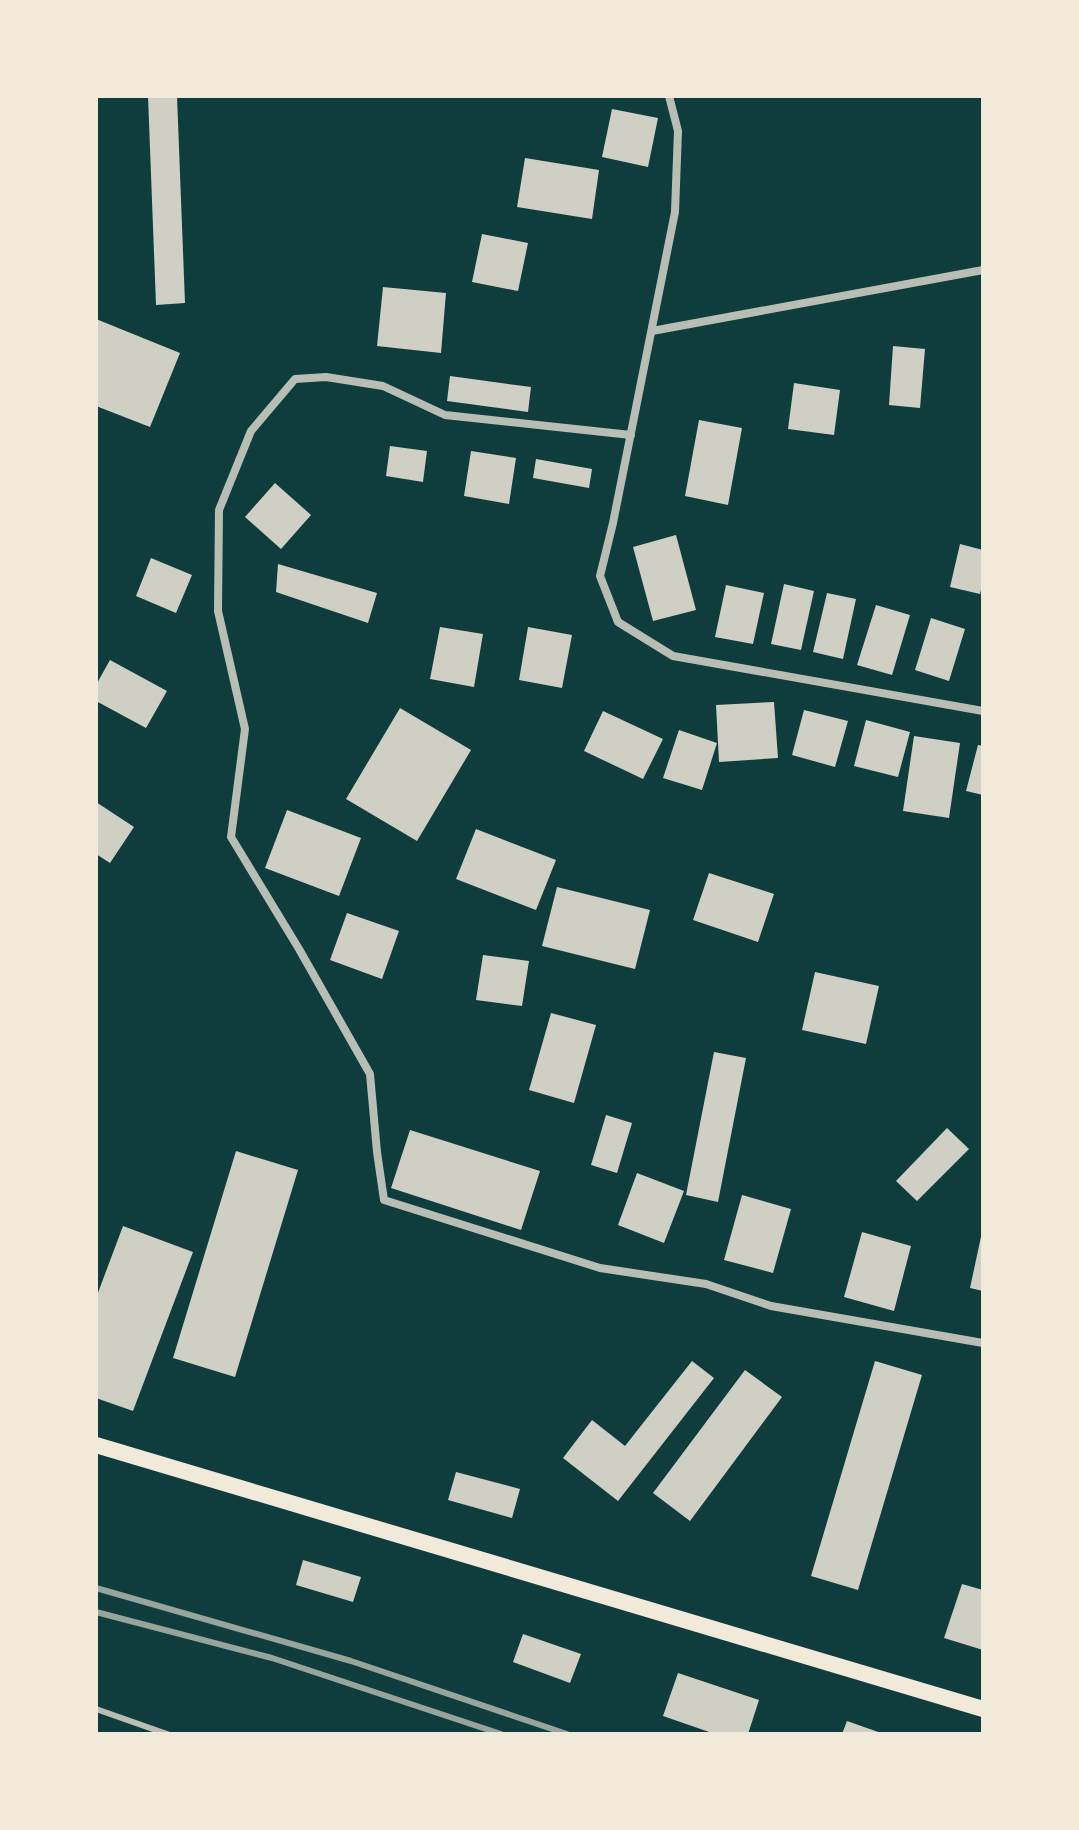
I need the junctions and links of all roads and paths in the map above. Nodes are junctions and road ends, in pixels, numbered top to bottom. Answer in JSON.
{"nodes":[{"id":1,"x":669,"y":96,"type":"edge"},
{"id":2,"x":983,"y":270,"type":"edge"},
{"id":3,"x":652,"y":331,"type":"junction"},
{"id":4,"x":631,"y":435,"type":"junction"},
{"id":5,"x":983,"y":711,"type":"edge"},
{"id":6,"x":983,"y":1343,"type":"edge"},
{"id":7,"x":96,"y":1445,"type":"edge"},
{"id":8,"x":96,"y":1709,"type":"edge"},
{"id":9,"x":983,"y":1709,"type":"edge"},
{"id":10,"x":167,"y":1734,"type":"edge"}],
"edges":[{"from":1,"to":3,"type":"street"},
{"from":2,"to":3,"type":"street"},
{"from":3,"to":4,"type":"street"},
{"from":4,"to":5,"type":"street"},
{"from":4,"to":6,"type":"street"},
{"from":7,"to":9,"type":"main road"},
{"from":8,"to":10,"type":"lane"}]}
